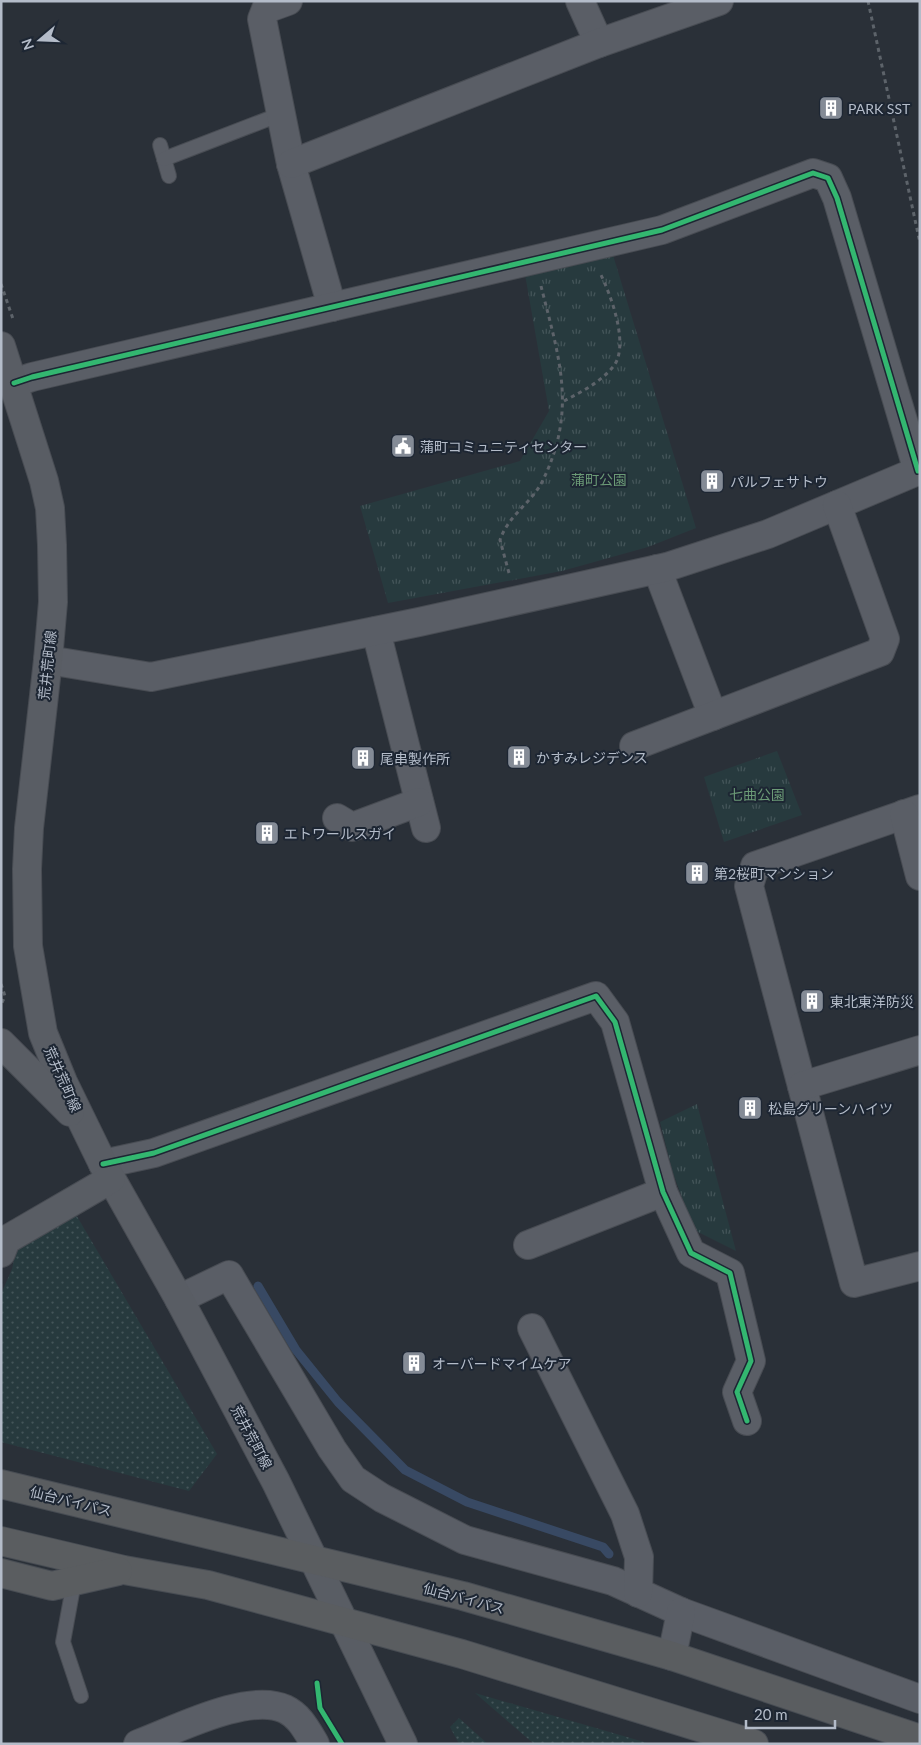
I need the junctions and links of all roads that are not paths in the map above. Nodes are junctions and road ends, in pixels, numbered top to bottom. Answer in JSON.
{"nodes":[{"id":1,"x":288,"y":1,"type":"edge"},
{"id":2,"x":580,"y":1,"type":"edge"},
{"id":3,"x":719,"y":1,"type":"edge"},
{"id":4,"x":599,"y":43,"type":"junction"},
{"id":5,"x":281,"y":114,"type":"junction"},
{"id":6,"x":160,"y":144,"type":"dead end"},
{"id":7,"x":164,"y":159,"type":"junction"},
{"id":8,"x":291,"y":164,"type":"junction"},
{"id":9,"x":169,"y":176,"type":"dead end"},
{"id":10,"x":332,"y":307,"type":"junction"},
{"id":11,"x":1,"y":346,"type":"edge"},
{"id":12,"x":14,"y":383,"type":"junction"},
{"id":13,"x":919,"y":471,"type":"edge"},
{"id":14,"x":837,"y":505,"type":"junction"},
{"id":15,"x":657,"y":569,"type":"junction"},
{"id":16,"x":376,"y":631,"type":"junction"},
{"id":17,"x":48,"y":660,"type":"junction"},
{"id":18,"x":713,"y":716,"type":"junction"},
{"id":19,"x":634,"y":746,"type":"dead end"},
{"id":20,"x":419,"y":802,"type":"junction"},
{"id":21,"x":912,"y":811,"type":"edge"},
{"id":22,"x":338,"y":818,"type":"dead end"},
{"id":23,"x":426,"y":828,"type":"dead end"},
{"id":24,"x":920,"y":876,"type":"edge"},
{"id":25,"x":1,"y":1043,"type":"edge"},
{"id":26,"x":920,"y":1050,"type":"edge"},
{"id":27,"x":802,"y":1086,"type":"junction"},
{"id":28,"x":86,"y":1130,"type":"junction"},
{"id":29,"x":107,"y":1172,"type":"junction"},
{"id":30,"x":663,"y":1192,"type":"junction"},
{"id":31,"x":3,"y":1245,"type":"edge"},
{"id":32,"x":528,"y":1245,"type":"dead end"},
{"id":33,"x":920,"y":1266,"type":"edge"},
{"id":34,"x":179,"y":1299,"type":"junction"},
{"id":35,"x":532,"y":1328,"type":"dead end"},
{"id":36,"x":747,"y":1421,"type":"dead end"},
{"id":37,"x":1,"y":1484,"type":"edge"},
{"id":38,"x":1,"y":1541,"type":"edge"},
{"id":39,"x":314,"y":1561,"type":"junction"},
{"id":40,"x":124,"y":1570,"type":"junction"},
{"id":41,"x":1,"y":1574,"type":"edge"},
{"id":42,"x":74,"y":1582,"type":"junction"},
{"id":43,"x":638,"y":1593,"type":"junction"},
{"id":44,"x":681,"y":1612,"type":"junction"},
{"id":45,"x":344,"y":1624,"type":"junction"},
{"id":46,"x":672,"y":1656,"type":"junction"},
{"id":47,"x":82,"y":1696,"type":"dead end"},
{"id":48,"x":920,"y":1698,"type":"edge"},
{"id":49,"x":920,"y":1739,"type":"edge"},
{"id":50,"x":138,"y":1744,"type":"edge"},
{"id":51,"x":316,"y":1744,"type":"edge"},
{"id":52,"x":404,"y":1744,"type":"edge"},
{"id":53,"x":754,"y":1744,"type":"edge"}],
"edges":[{"from":1,"to":5,"type":"street"},
{"from":2,"to":4,"type":"street"},
{"from":3,"to":4,"type":"street"},
{"from":4,"to":8,"type":"street"},
{"from":5,"to":7,"type":"lane"},
{"from":5,"to":8,"type":"street"},
{"from":6,"to":7,"type":"lane"},
{"from":7,"to":9,"type":"lane"},
{"from":8,"to":10,"type":"street"},
{"from":10,"to":12,"type":"street"},
{"from":10,"to":13,"type":"street"},
{"from":11,"to":12,"type":"main road","name":"荒井荒町線"},
{"from":12,"to":17,"type":"main road","name":"荒井荒町線"},
{"from":13,"to":14,"type":"street"},
{"from":14,"to":15,"type":"street"},
{"from":14,"to":18,"type":"street"},
{"from":15,"to":16,"type":"street"},
{"from":15,"to":18,"type":"street"},
{"from":16,"to":17,"type":"street"},
{"from":16,"to":20,"type":"street"},
{"from":17,"to":28,"type":"main road","name":"荒井荒町線"},
{"from":18,"to":19,"type":"street"},
{"from":20,"to":22,"type":"street"},
{"from":20,"to":23,"type":"street"},
{"from":21,"to":24,"type":"street"},
{"from":21,"to":27,"type":"street"},
{"from":25,"to":28,"type":"main road"},
{"from":26,"to":27,"type":"street"},
{"from":27,"to":33,"type":"street"},
{"from":28,"to":29,"type":"main road","name":"荒井荒町線"},
{"from":29,"to":30,"type":"street"},
{"from":29,"to":31,"type":"main road"},
{"from":29,"to":34,"type":"main road","name":"荒井荒町線"},
{"from":30,"to":32,"type":"street"},
{"from":30,"to":36,"type":"street"},
{"from":34,"to":39,"type":"main road","name":"荒井荒町線"},
{"from":34,"to":43,"type":"street"},
{"from":35,"to":43,"type":"street"},
{"from":37,"to":39,"type":"highway","name":"仙台バイパス"},
{"from":38,"to":40,"type":"highway"},
{"from":39,"to":45,"type":"main road","name":"荒井荒町線"},
{"from":39,"to":46,"type":"highway","name":"仙台バイパス"},
{"from":40,"to":42,"type":"highway"},
{"from":40,"to":45,"type":"highway"},
{"from":41,"to":42,"type":"highway"},
{"from":42,"to":47,"type":"lane"},
{"from":43,"to":44,"type":"street"},
{"from":44,"to":46,"type":"street"},
{"from":44,"to":48,"type":"street"},
{"from":45,"to":52,"type":"main road","name":"荒井荒町線"},
{"from":45,"to":53,"type":"highway"},
{"from":46,"to":49,"type":"highway","name":"仙台バイパス"},
{"from":50,"to":51,"type":"street"}]}
